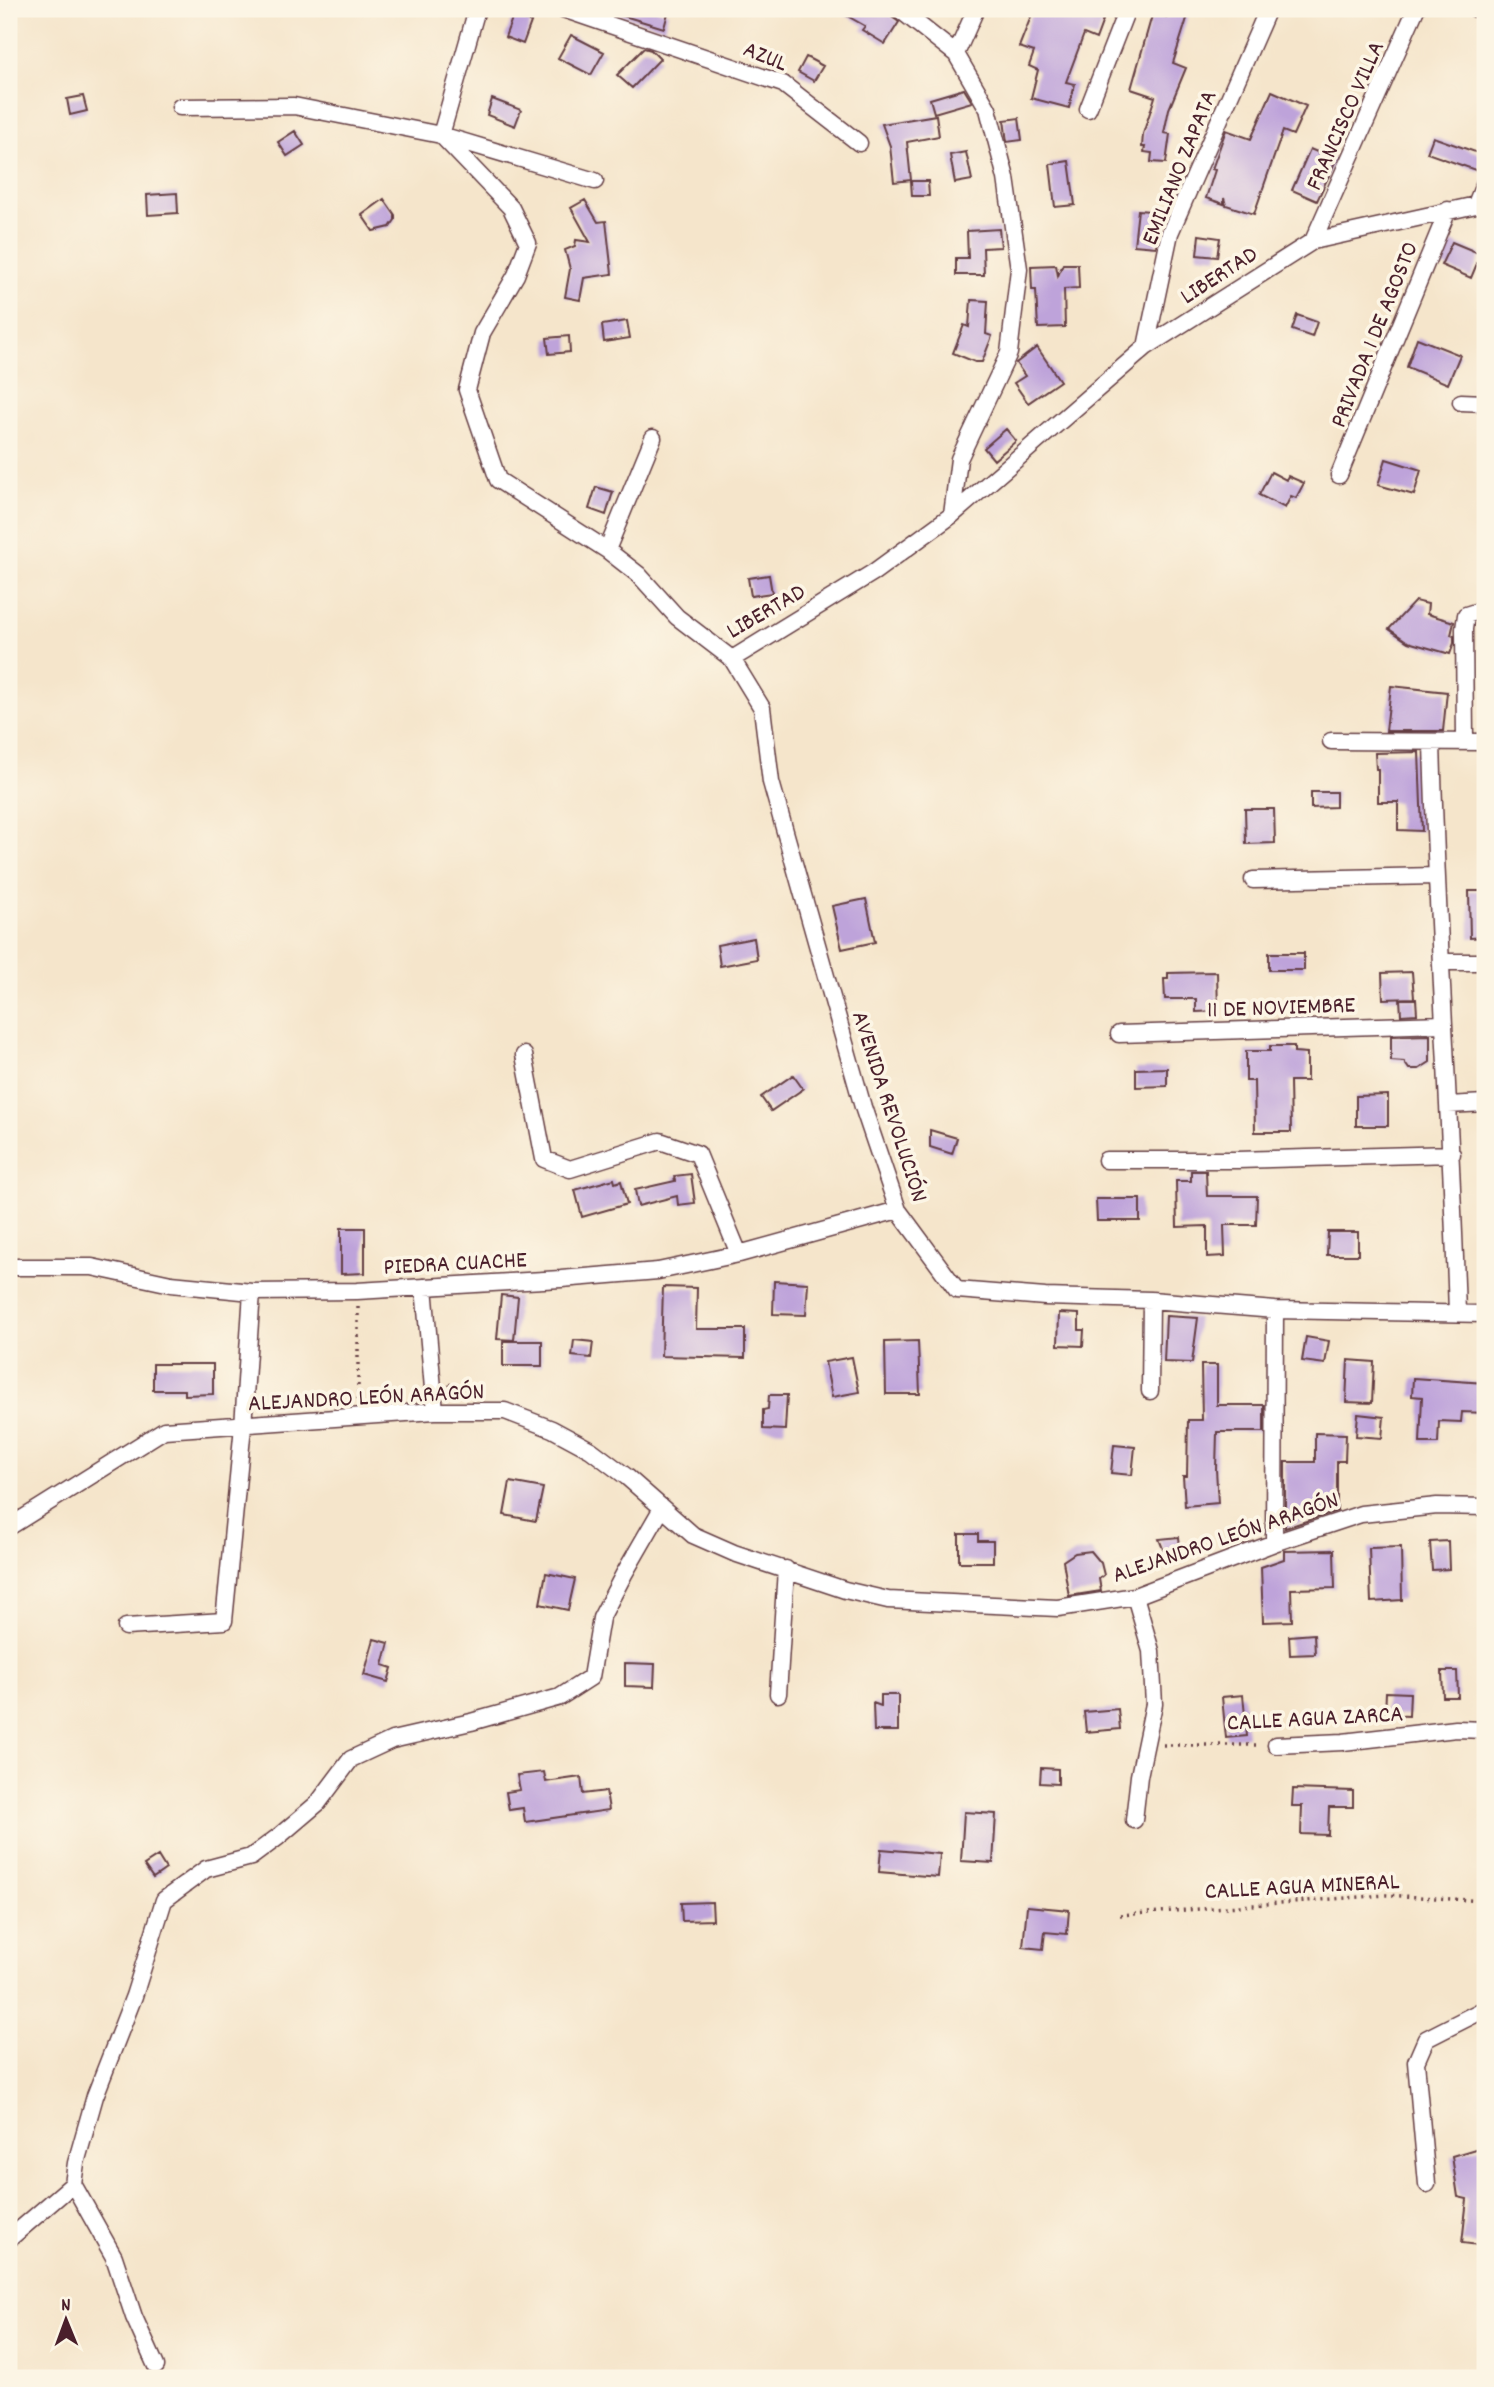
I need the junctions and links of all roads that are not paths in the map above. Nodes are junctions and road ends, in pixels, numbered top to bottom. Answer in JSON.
{"nodes":[{"id":1,"x":477,"y":9,"type":"edge"},
{"id":2,"x":563,"y":9,"type":"edge"},
{"id":3,"x":899,"y":9,"type":"edge"},
{"id":4,"x":976,"y":9,"type":"edge"},
{"id":5,"x":1127,"y":9,"type":"edge"},
{"id":6,"x":1268,"y":9,"type":"edge"},
{"id":7,"x":1416,"y":9,"type":"edge"},
{"id":8,"x":1476,"y":9,"type":"edge"},
{"id":9,"x":1485,"y":12,"type":"edge"},
{"id":10,"x":956,"y":54,"type":"junction"},
{"id":11,"x":180,"y":107,"type":"dead end"},
{"id":12,"x":1088,"y":109,"type":"dead end"},
{"id":13,"x":441,"y":135,"type":"junction"},
{"id":14,"x":859,"y":143,"type":"dead end"},
{"id":15,"x":595,"y":181,"type":"dead end"},
{"id":16,"x":1485,"y":182,"type":"edge"},
{"id":17,"x":1481,"y":203,"type":"edge"},
{"id":18,"x":1448,"y":210,"type":"junction"},
{"id":19,"x":1313,"y":241,"type":"junction"},
{"id":20,"x":1146,"y":347,"type":"junction"},
{"id":21,"x":1461,"y":402,"type":"dead end"},
{"id":22,"x":1485,"y":403,"type":"edge"},
{"id":23,"x":653,"y":438,"type":"dead end"},
{"id":24,"x":1339,"y":475,"type":"dead end"},
{"id":25,"x":952,"y":515,"type":"junction"},
{"id":26,"x":607,"y":550,"type":"junction"},
{"id":27,"x":1485,"y":609,"type":"edge"},
{"id":28,"x":732,"y":659,"type":"junction"},
{"id":29,"x":1331,"y":741,"type":"dead end"},
{"id":30,"x":1465,"y":741,"type":"junction"},
{"id":31,"x":1432,"y":742,"type":"junction"},
{"id":32,"x":1485,"y":742,"type":"edge"},
{"id":33,"x":1436,"y":876,"type":"junction"},
{"id":34,"x":1253,"y":880,"type":"dead end"},
{"id":35,"x":1441,"y":962,"type":"junction"},
{"id":36,"x":1485,"y":962,"type":"edge"},
{"id":37,"x":1444,"y":1024,"type":"junction"},
{"id":38,"x":1119,"y":1034,"type":"dead end"},
{"id":39,"x":524,"y":1055,"type":"dead end"},
{"id":40,"x":1485,"y":1103,"type":"edge"},
{"id":41,"x":1448,"y":1105,"type":"junction"},
{"id":42,"x":1452,"y":1154,"type":"junction"},
{"id":43,"x":1106,"y":1160,"type":"dead end"},
{"id":44,"x":898,"y":1210,"type":"junction"},
{"id":45,"x":739,"y":1254,"type":"junction"},
{"id":46,"x":9,"y":1267,"type":"edge"},
{"id":47,"x":424,"y":1287,"type":"junction"},
{"id":48,"x":252,"y":1292,"type":"junction"},
{"id":49,"x":1151,"y":1300,"type":"junction"},
{"id":50,"x":1275,"y":1310,"type":"junction"},
{"id":51,"x":1457,"y":1313,"type":"junction"},
{"id":52,"x":1485,"y":1314,"type":"edge"},
{"id":53,"x":1150,"y":1391,"type":"dead end"},
{"id":54,"x":435,"y":1410,"type":"junction"},
{"id":55,"x":243,"y":1426,"type":"junction"},
{"id":56,"x":1485,"y":1507,"type":"edge"},
{"id":57,"x":663,"y":1508,"type":"junction"},
{"id":58,"x":9,"y":1527,"type":"edge"},
{"id":59,"x":1274,"y":1543,"type":"junction"},
{"id":60,"x":786,"y":1569,"type":"junction"},
{"id":61,"x":1135,"y":1596,"type":"junction"},
{"id":62,"x":126,"y":1627,"type":"dead end"},
{"id":63,"x":778,"y":1694,"type":"dead end"},
{"id":64,"x":1485,"y":1730,"type":"edge"},
{"id":65,"x":1276,"y":1745,"type":"road end"},
{"id":66,"x":1134,"y":1820,"type":"dead end"},
{"id":67,"x":1485,"y":2009,"type":"edge"},
{"id":68,"x":73,"y":2184,"type":"junction"},
{"id":69,"x":1427,"y":2184,"type":"dead end"},
{"id":70,"x":9,"y":2239,"type":"edge"},
{"id":71,"x":156,"y":2366,"type":"dead end"}],
"edges":[{"from":1,"to":13,"type":"street"},
{"from":2,"to":14,"type":"street","name":"AZUL"},
{"from":3,"to":10,"type":"street"},
{"from":4,"to":10,"type":"street"},
{"from":5,"to":12,"type":"street"},
{"from":6,"to":20,"type":"street","name":"EMILIANO ZAPATA"},
{"from":7,"to":19,"type":"street","name":"FRANCISCO VILLA"},
{"from":8,"to":9,"type":"street"},
{"from":10,"to":25,"type":"street"},
{"from":11,"to":13,"type":"street"},
{"from":13,"to":15,"type":"street"},
{"from":13,"to":26,"type":"street","name":"LIBERTAD"},
{"from":16,"to":17,"type":"street"},
{"from":17,"to":18,"type":"street","name":"LIBERTAD"},
{"from":18,"to":19,"type":"street","name":"LIBERTAD"},
{"from":18,"to":24,"type":"street","name":"PRIVADA 1 DE AGOSTO"},
{"from":19,"to":20,"type":"street","name":"LIBERTAD"},
{"from":20,"to":25,"type":"street","name":"LIBERTAD"},
{"from":21,"to":22,"type":"street"},
{"from":23,"to":26,"type":"street"},
{"from":25,"to":28,"type":"street","name":"LIBERTAD"},
{"from":26,"to":28,"type":"street","name":"LIBERTAD"},
{"from":27,"to":30,"type":"street"},
{"from":28,"to":44,"type":"street","name":"AVENIDA REVOLUCIÓN"},
{"from":29,"to":31,"type":"street"},
{"from":30,"to":31,"type":"street"},
{"from":30,"to":32,"type":"street"},
{"from":31,"to":33,"type":"street"},
{"from":33,"to":34,"type":"street"},
{"from":33,"to":35,"type":"street"},
{"from":35,"to":36,"type":"street"},
{"from":35,"to":37,"type":"street"},
{"from":37,"to":38,"type":"street","name":"11 DE NOVIEMBRE"},
{"from":37,"to":41,"type":"street"},
{"from":39,"to":45,"type":"street"},
{"from":40,"to":41,"type":"street"},
{"from":41,"to":42,"type":"street"},
{"from":42,"to":43,"type":"street"},
{"from":42,"to":51,"type":"street"},
{"from":44,"to":45,"type":"street","name":"PIEDRA CUACHE"},
{"from":44,"to":49,"type":"street","name":"AVENIDA REVOLUCIÓN"},
{"from":45,"to":47,"type":"street","name":"PIEDRA CUACHE"},
{"from":46,"to":48,"type":"street","name":"PIEDRA CUACHE"},
{"from":47,"to":48,"type":"street","name":"PIEDRA CUACHE"},
{"from":47,"to":54,"type":"street"},
{"from":48,"to":55,"type":"street"},
{"from":49,"to":50,"type":"street","name":"AVENIDA REVOLUCIÓN"},
{"from":49,"to":53,"type":"street"},
{"from":50,"to":51,"type":"street","name":"AVENIDA REVOLUCIÓN"},
{"from":50,"to":59,"type":"street"},
{"from":51,"to":52,"type":"street","name":"AVENIDA REVOLUCIÓN"},
{"from":54,"to":55,"type":"street","name":"ALEJANDRO LEÓN ARAGÓN"},
{"from":54,"to":57,"type":"street","name":"ALEJANDRO LEÓN ARAGÓN"},
{"from":55,"to":58,"type":"street","name":"ALEJANDRO LEÓN ARAGÓN"},
{"from":55,"to":62,"type":"street"},
{"from":56,"to":59,"type":"street","name":"ALEJANDRO LEÓN ARAGÓN"},
{"from":57,"to":60,"type":"street","name":"ALEJANDRO LEÓN ARAGÓN"},
{"from":57,"to":68,"type":"street"},
{"from":59,"to":61,"type":"street","name":"ALEJANDRO LEÓN ARAGÓN"},
{"from":60,"to":61,"type":"street","name":"ALEJANDRO LEÓN ARAGÓN"},
{"from":60,"to":63,"type":"street"},
{"from":61,"to":66,"type":"street"},
{"from":64,"to":65,"type":"street","name":"CALLE AGUA ZARCA"},
{"from":67,"to":69,"type":"street"},
{"from":68,"to":70,"type":"street"},
{"from":68,"to":71,"type":"street"}]}
